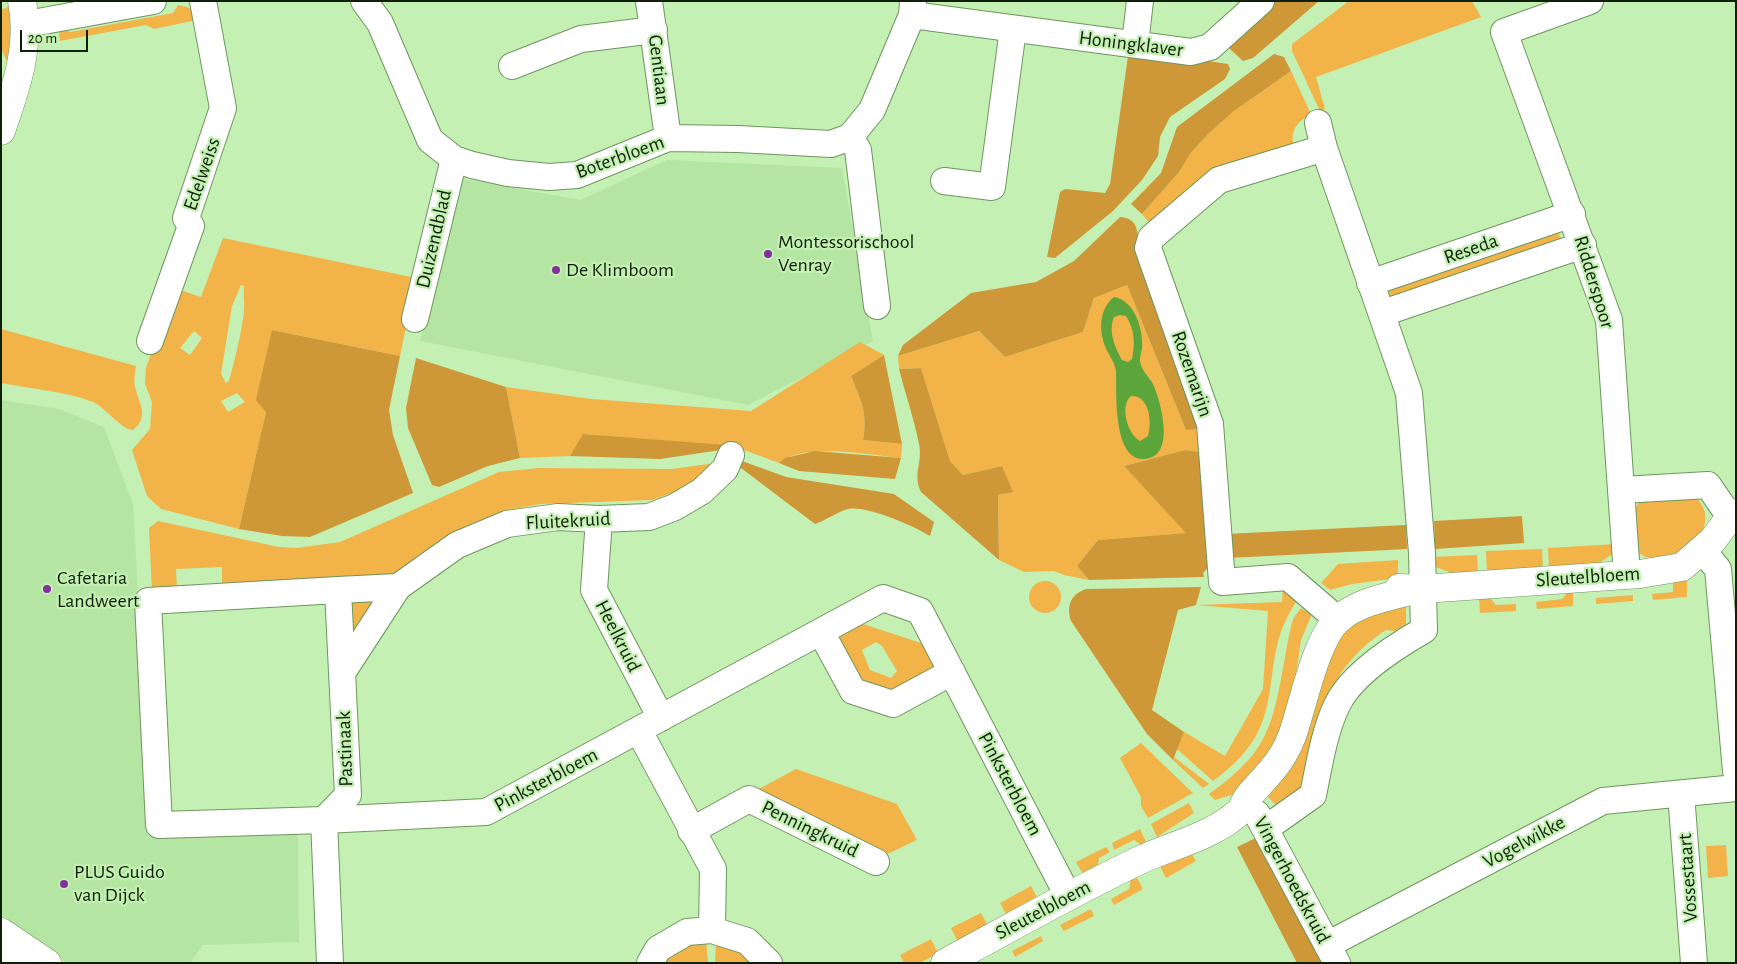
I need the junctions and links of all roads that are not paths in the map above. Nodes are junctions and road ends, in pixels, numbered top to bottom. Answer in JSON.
{"nodes":[{"id":1,"x":204,"y":1,"type":"edge"},
{"id":2,"x":649,"y":1,"type":"edge"},
{"id":3,"x":1140,"y":1,"type":"edge"},
{"id":4,"x":1261,"y":1,"type":"edge"},
{"id":5,"x":1590,"y":1,"type":"edge"},
{"id":6,"x":149,"y":2,"type":"edge"},
{"id":7,"x":369,"y":2,"type":"edge"},
{"id":8,"x":912,"y":8,"type":"edge"},
{"id":9,"x":25,"y":12,"type":"edge"},
{"id":10,"x":1013,"y":29,"type":"junction"},
{"id":11,"x":654,"y":30,"type":"junction"},
{"id":12,"x":1135,"y":44,"type":"junction"},
{"id":13,"x":512,"y":66,"type":"dead end"},
{"id":14,"x":1318,"y":123,"type":"dead end"},
{"id":15,"x":1,"y":130,"type":"edge"},
{"id":16,"x":850,"y":137,"type":"junction"},
{"id":17,"x":668,"y":138,"type":"junction"},
{"id":18,"x":1324,"y":148,"type":"junction"},
{"id":19,"x":454,"y":159,"type":"junction"},
{"id":20,"x":944,"y":180,"type":"dead end"},
{"id":21,"x":1572,"y":214,"type":"junction"},
{"id":22,"x":1584,"y":245,"type":"junction"},
{"id":23,"x":1370,"y":283,"type":"junction"},
{"id":24,"x":877,"y":306,"type":"dead end"},
{"id":25,"x":1383,"y":313,"type":"junction"},
{"id":26,"x":414,"y":319,"type":"dead end"},
{"id":27,"x":150,"y":341,"type":"dead end"},
{"id":28,"x":732,"y":455,"type":"dead end"},
{"id":29,"x":1622,"y":490,"type":"junction"},
{"id":30,"x":1733,"y":515,"type":"edge"},
{"id":31,"x":599,"y":519,"type":"junction"},
{"id":32,"x":1703,"y":551,"type":"junction"},
{"id":33,"x":1627,"y":575,"type":"junction"},
{"id":34,"x":398,"y":586,"type":"junction"},
{"id":35,"x":1420,"y":589,"type":"junction"},
{"id":36,"x":338,"y":590,"type":"junction"},
{"id":37,"x":1333,"y":615,"type":"junction"},
{"id":38,"x":822,"y":632,"type":"junction"},
{"id":39,"x":952,"y":672,"type":"junction"},
{"id":40,"x":342,"y":673,"type":"junction"},
{"id":41,"x":650,"y":725,"type":"junction"},
{"id":42,"x":1736,"y":771,"type":"edge"},
{"id":43,"x":1736,"y":788,"type":"edge"},
{"id":44,"x":1681,"y":794,"type":"junction"},
{"id":45,"x":1248,"y":798,"type":"junction"},
{"id":46,"x":324,"y":820,"type":"junction"},
{"id":47,"x":1265,"y":829,"type":"junction"},
{"id":48,"x":691,"y":831,"type":"junction"},
{"id":49,"x":876,"y":862,"type":"dead end"},
{"id":50,"x":1068,"y":896,"type":"junction"},
{"id":51,"x":712,"y":930,"type":"junction"},
{"id":52,"x":1,"y":932,"type":"edge"},
{"id":53,"x":1332,"y":954,"type":"edge"},
{"id":54,"x":1,"y":959,"type":"edge"},
{"id":55,"x":7,"y":963,"type":"edge"},
{"id":56,"x":47,"y":963,"type":"edge"},
{"id":57,"x":330,"y":963,"type":"edge"},
{"id":58,"x":650,"y":963,"type":"edge"},
{"id":59,"x":769,"y":963,"type":"edge"},
{"id":60,"x":945,"y":963,"type":"edge"},
{"id":61,"x":1694,"y":963,"type":"edge"}],
"edges":[{"from":1,"to":27,"type":"street","name":"Edelweiss"},
{"from":2,"to":11,"type":"street","name":"Gentiaan"},
{"from":3,"to":12,"type":"street"},
{"from":4,"to":12,"type":"street","name":"Honingklaver"},
{"from":5,"to":21,"type":"street","name":"Ridderspoor"},
{"from":6,"to":9,"type":"street"},
{"from":7,"to":19,"type":"street","name":"Boterbloem"},
{"from":8,"to":10,"type":"street","name":"Honingklaver"},
{"from":8,"to":16,"type":"street"},
{"from":9,"to":15,"type":"street"},
{"from":10,"to":12,"type":"street","name":"Honingklaver"},
{"from":10,"to":20,"type":"street"},
{"from":11,"to":13,"type":"street"},
{"from":11,"to":17,"type":"street","name":"Gentiaan"},
{"from":14,"to":18,"type":"street"},
{"from":16,"to":17,"type":"street","name":"Boterbloem"},
{"from":16,"to":24,"type":"street"},
{"from":17,"to":19,"type":"street","name":"Boterbloem"},
{"from":18,"to":23,"type":"street"},
{"from":18,"to":37,"type":"street","name":"Rozemarijn"},
{"from":19,"to":26,"type":"street","name":"Duizendblad"},
{"from":21,"to":22,"type":"street","name":"Ridderspoor"},
{"from":21,"to":23,"type":"street","name":"Reseda"},
{"from":22,"to":25,"type":"street","name":"Reseda"},
{"from":22,"to":29,"type":"street","name":"Ridderspoor"},
{"from":23,"to":25,"type":"street"},
{"from":25,"to":35,"type":"street"},
{"from":28,"to":31,"type":"street","name":"Fluitekruid"},
{"from":29,"to":30,"type":"street","name":"Sleutelbloem"},
{"from":29,"to":33,"type":"street","name":"Ridderspoor"},
{"from":30,"to":32,"type":"street","name":"Sleutelbloem"},
{"from":31,"to":34,"type":"street","name":"Fluitekruid"},
{"from":31,"to":41,"type":"street","name":"Heelkruid"},
{"from":32,"to":33,"type":"street","name":"Sleutelbloem"},
{"from":32,"to":42,"type":"street"},
{"from":33,"to":35,"type":"street","name":"Sleutelbloem"},
{"from":34,"to":36,"type":"street"},
{"from":34,"to":40,"type":"street","name":"Fluitekruid"},
{"from":35,"to":37,"type":"street","name":"Sleutelbloem"},
{"from":35,"to":47,"type":"street"},
{"from":36,"to":40,"type":"street","name":"Pastinaak"},
{"from":36,"to":46,"type":"street"},
{"from":37,"to":45,"type":"street","name":"Sleutelbloem"},
{"from":38,"to":39,"type":"street"},
{"from":38,"to":39,"type":"street","name":"Pinksterbloem"},
{"from":38,"to":41,"type":"street","name":"Pinksterbloem"},
{"from":39,"to":50,"type":"street","name":"Pinksterbloem"},
{"from":40,"to":46,"type":"street","name":"Pastinaak"},
{"from":41,"to":46,"type":"street","name":"Pinksterbloem"},
{"from":41,"to":48,"type":"street","name":"Heelkruid"},
{"from":43,"to":44,"type":"street","name":"Vogelwikke"},
{"from":44,"to":53,"type":"street","name":"Vogelwikke"},
{"from":44,"to":61,"type":"street","name":"Vossestaart"},
{"from":45,"to":47,"type":"street","name":"Vingerhoedskruid"},
{"from":45,"to":50,"type":"street","name":"Sleutelbloem"},
{"from":46,"to":57,"type":"street"},
{"from":47,"to":53,"type":"street","name":"Vingerhoedskruid"},
{"from":48,"to":49,"type":"street","name":"Penningkruid"},
{"from":48,"to":51,"type":"street","name":"Heelkruid"},
{"from":50,"to":60,"type":"street","name":"Sleutelbloem"},
{"from":51,"to":58,"type":"street"},
{"from":51,"to":59,"type":"street"},
{"from":52,"to":56,"type":"street"},
{"from":54,"to":55,"type":"street"}]}
